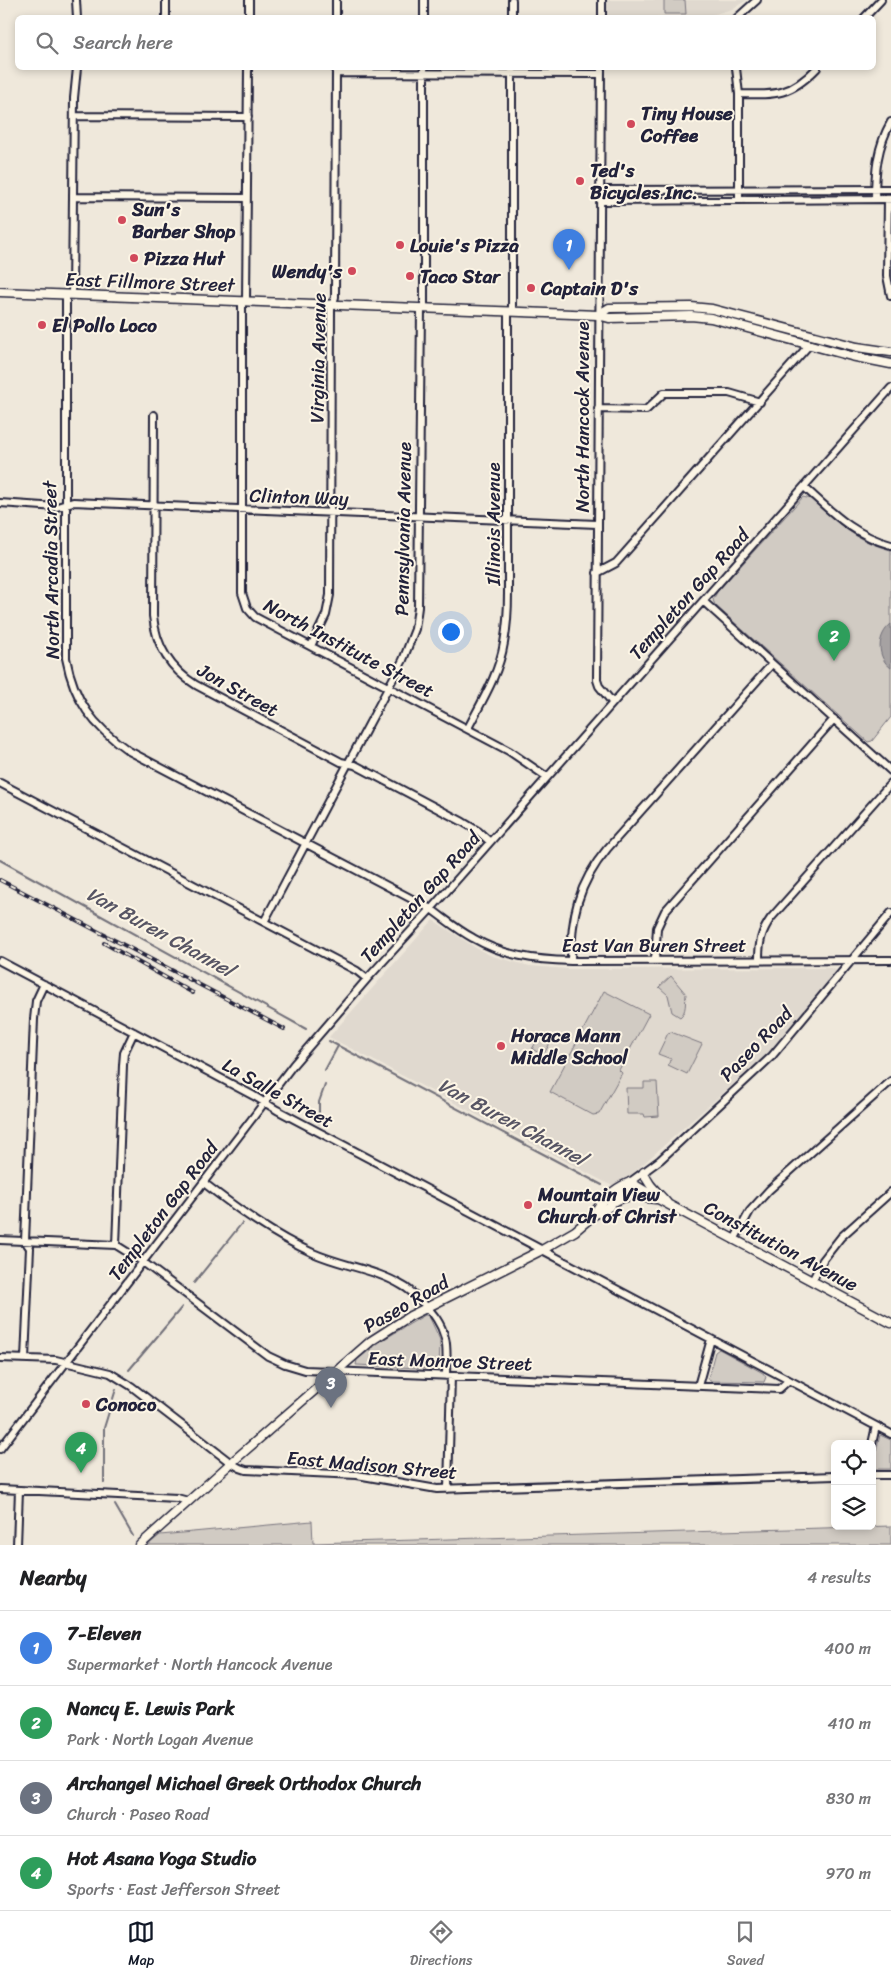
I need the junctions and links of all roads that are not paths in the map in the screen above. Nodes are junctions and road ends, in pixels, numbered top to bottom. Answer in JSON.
{"nodes":[{"id":1,"x":76,"y":0,"type":"edge"},
{"id":2,"x":166,"y":0,"type":"edge"},
{"id":3,"x":249,"y":0,"type":"edge"},
{"id":4,"x":336,"y":0,"type":"edge"},
{"id":5,"x":424,"y":0,"type":"edge"},
{"id":6,"x":512,"y":0,"type":"edge"},
{"id":7,"x":602,"y":0,"type":"edge"},
{"id":8,"x":757,"y":0,"type":"edge"},
{"id":9,"x":880,"y":0,"type":"edge"},
{"id":10,"x":77,"y":15,"type":"edge"},
{"id":11,"x":166,"y":15,"type":"edge"},
{"id":12,"x":249,"y":15,"type":"edge"},
{"id":13,"x":336,"y":15,"type":"edge"},
{"id":14,"x":424,"y":15,"type":"edge"},
{"id":15,"x":512,"y":15,"type":"edge"},
{"id":16,"x":602,"y":15,"type":"edge"},
{"id":17,"x":740,"y":15,"type":"edge"},
{"id":18,"x":867,"y":15,"type":"edge"},
{"id":19,"x":77,"y":70,"type":"edge"},
{"id":20,"x":248,"y":70,"type":"edge"},
{"id":21,"x":336,"y":70,"type":"edge"},
{"id":22,"x":512,"y":70,"type":"edge"},
{"id":23,"x":736,"y":70,"type":"edge"},
{"id":24,"x":815,"y":70,"type":"edge"},
{"id":25,"x":424,"y":71,"type":"edge"},
{"id":26,"x":601,"y":71,"type":"edge"},
{"id":27,"x":739,"y":94,"type":"junction"},
{"id":28,"x":74,"y":116,"type":"junction"},
{"id":29,"x":248,"y":117,"type":"junction"},
{"id":30,"x":891,"y":122,"type":"edge"},
{"id":31,"x":875,"y":189,"type":"junction"},
{"id":32,"x":891,"y":189,"type":"edge"},
{"id":33,"x":601,"y":190,"type":"junction"},
{"id":34,"x":738,"y":190,"type":"junction"},
{"id":35,"x":74,"y":197,"type":"junction"},
{"id":36,"x":247,"y":198,"type":"junction"},
{"id":37,"x":875,"y":199,"type":"junction"},
{"id":38,"x":738,"y":200,"type":"junction"},
{"id":39,"x":890,"y":200,"type":"edge"},
{"id":40,"x":601,"y":201,"type":"junction"},
{"id":41,"x":0,"y":292,"type":"edge"},
{"id":42,"x":69,"y":295,"type":"junction"},
{"id":43,"x":891,"y":296,"type":"edge"},
{"id":44,"x":244,"y":302,"type":"junction"},
{"id":45,"x":332,"y":305,"type":"junction"},
{"id":46,"x":422,"y":309,"type":"junction"},
{"id":47,"x":510,"y":312,"type":"junction"},
{"id":48,"x":598,"y":315,"type":"junction"},
{"id":49,"x":810,"y":344,"type":"junction"},
{"id":50,"x":891,"y":352,"type":"edge"},
{"id":51,"x":891,"y":364,"type":"edge"},
{"id":52,"x":891,"y":388,"type":"edge"},
{"id":53,"x":760,"y":402,"type":"junction"},
{"id":54,"x":598,"y":409,"type":"junction"},
{"id":55,"x":154,"y":415,"type":"dead end"},
{"id":56,"x":804,"y":487,"type":"junction"},
{"id":57,"x":0,"y":503,"type":"edge"},
{"id":58,"x":65,"y":504,"type":"junction"},
{"id":59,"x":153,"y":506,"type":"junction"},
{"id":60,"x":242,"y":509,"type":"junction"},
{"id":61,"x":330,"y":513,"type":"junction"},
{"id":62,"x":418,"y":517,"type":"junction"},
{"id":63,"x":507,"y":520,"type":"junction"},
{"id":64,"x":597,"y":524,"type":"junction"},
{"id":65,"x":891,"y":545,"type":"edge"},
{"id":66,"x":597,"y":572,"type":"junction"},
{"id":67,"x":703,"y":601,"type":"junction"},
{"id":68,"x":311,"y":646,"type":"junction"},
{"id":69,"x":772,"y":664,"type":"junction"},
{"id":70,"x":389,"y":687,"type":"junction"},
{"id":71,"x":612,"y":702,"type":"junction"},
{"id":72,"x":834,"y":720,"type":"junction"},
{"id":73,"x":468,"y":728,"type":"junction"},
{"id":74,"x":348,"y":764,"type":"junction"},
{"id":75,"x":891,"y":771,"type":"edge"},
{"id":76,"x":547,"y":777,"type":"junction"},
{"id":77,"x":891,"y":782,"type":"edge"},
{"id":78,"x":0,"y":783,"type":"edge"},
{"id":79,"x":489,"y":841,"type":"junction"},
{"id":80,"x":306,"y":844,"type":"junction"},
{"id":81,"x":431,"y":909,"type":"junction"},
{"id":82,"x":891,"y":913,"type":"edge"},
{"id":83,"x":264,"y":922,"type":"junction"},
{"id":84,"x":655,"y":960,"type":"junction"},
{"id":85,"x":759,"y":960,"type":"junction"},
{"id":86,"x":852,"y":960,"type":"junction"},
{"id":87,"x":891,"y":960,"type":"edge"},
{"id":88,"x":0,"y":961,"type":"edge"},
{"id":89,"x":570,"y":961,"type":"junction"},
{"id":90,"x":367,"y":979,"type":"junction"},
{"id":91,"x":44,"y":984,"type":"junction"},
{"id":92,"x":134,"y":1032,"type":"junction"},
{"id":93,"x":891,"y":1081,"type":"edge"},
{"id":94,"x":264,"y":1102,"type":"junction"},
{"id":95,"x":644,"y":1172,"type":"junction"},
{"id":96,"x":630,"y":1182,"type":"junction"},
{"id":97,"x":204,"y":1183,"type":"junction"},
{"id":98,"x":891,"y":1192,"type":"edge"},
{"id":99,"x":658,"y":1199,"type":"junction"},
{"id":100,"x":670,"y":1206,"type":"junction"},
{"id":101,"x":609,"y":1207,"type":"junction"},
{"id":102,"x":594,"y":1215,"type":"junction"},
{"id":103,"x":0,"y":1240,"type":"edge"},
{"id":104,"x":734,"y":1240,"type":"junction"},
{"id":105,"x":25,"y":1242,"type":"junction"},
{"id":106,"x":116,"y":1245,"type":"junction"},
{"id":107,"x":542,"y":1250,"type":"junction"},
{"id":108,"x":143,"y":1262,"type":"junction"},
{"id":109,"x":812,"y":1281,"type":"junction"},
{"id":110,"x":428,"y":1308,"type":"junction"},
{"id":111,"x":891,"y":1322,"type":"edge"},
{"id":112,"x":711,"y":1339,"type":"junction"},
{"id":113,"x":0,"y":1358,"type":"edge"},
{"id":114,"x":25,"y":1359,"type":"junction"},
{"id":115,"x":68,"y":1362,"type":"junction"},
{"id":116,"x":336,"y":1372,"type":"junction"},
{"id":117,"x":449,"y":1376,"type":"junction"},
{"id":118,"x":788,"y":1380,"type":"junction"},
{"id":119,"x":698,"y":1386,"type":"junction"},
{"id":120,"x":876,"y":1426,"type":"junction"},
{"id":121,"x":891,"y":1434,"type":"edge"},
{"id":122,"x":873,"y":1440,"type":"edge"},
{"id":123,"x":0,"y":1448,"type":"edge"},
{"id":124,"x":231,"y":1463,"type":"junction"},
{"id":125,"x":891,"y":1475,"type":"edge"},
{"id":126,"x":831,"y":1476,"type":"edge"},
{"id":127,"x":876,"y":1476,"type":"edge"},
{"id":128,"x":0,"y":1489,"type":"edge"},
{"id":129,"x":448,"y":1489,"type":"junction"},
{"id":130,"x":20,"y":1490,"type":"junction"},
{"id":131,"x":188,"y":1501,"type":"junction"},
{"id":132,"x":17,"y":1545,"type":"edge"},
{"id":133,"x":140,"y":1545,"type":"edge"}],
"edges":[{"from":1,"to":10,"type":"street"},
{"from":2,"to":11,"type":"street"},
{"from":3,"to":12,"type":"street"},
{"from":4,"to":13,"type":"street"},
{"from":5,"to":14,"type":"street"},
{"from":6,"to":15,"type":"street"},
{"from":7,"to":16,"type":"street"},
{"from":8,"to":17,"type":"street"},
{"from":9,"to":18,"type":"street"},
{"from":19,"to":28,"type":"street","name":"North Arcadia Street"},
{"from":20,"to":29,"type":"street","name":"North Institute Street"},
{"from":21,"to":25,"type":"street"},
{"from":21,"to":45,"type":"street","name":"Virginia Avenue"},
{"from":22,"to":25,"type":"street"},
{"from":22,"to":26,"type":"street"},
{"from":22,"to":47,"type":"street","name":"Illinois Avenue"},
{"from":23,"to":27,"type":"street"},
{"from":24,"to":27,"type":"street"},
{"from":25,"to":46,"type":"street","name":"Pennsylvania Avenue"},
{"from":26,"to":33,"type":"street","name":"North Hancock Avenue"},
{"from":27,"to":34,"type":"street"},
{"from":28,"to":29,"type":"street"},
{"from":28,"to":35,"type":"street","name":"North Arcadia Street"},
{"from":29,"to":36,"type":"street","name":"North Institute Street"},
{"from":30,"to":31,"type":"street"},
{"from":31,"to":32,"type":"street"},
{"from":31,"to":34,"type":"street"},
{"from":31,"to":37,"type":"street"},
{"from":33,"to":34,"type":"street"},
{"from":33,"to":40,"type":"street","name":"North Hancock Avenue"},
{"from":34,"to":38,"type":"street"},
{"from":35,"to":36,"type":"street"},
{"from":35,"to":42,"type":"street","name":"North Arcadia Street"},
{"from":36,"to":44,"type":"street","name":"North Institute Street"},
{"from":37,"to":38,"type":"street"},
{"from":37,"to":39,"type":"street"},
{"from":38,"to":40,"type":"street"},
{"from":39,"to":43,"type":"street"},
{"from":40,"to":48,"type":"street","name":"North Hancock Avenue"},
{"from":41,"to":42,"type":"main road","name":"East Fillmore Street"},
{"from":42,"to":44,"type":"main road","name":"East Fillmore Street"},
{"from":42,"to":58,"type":"street","name":"North Arcadia Street"},
{"from":44,"to":45,"type":"main road","name":"East Fillmore Street"},
{"from":44,"to":60,"type":"street","name":"North Institute Street"},
{"from":45,"to":46,"type":"main road","name":"East Fillmore Street"},
{"from":45,"to":61,"type":"street","name":"Virginia Avenue"},
{"from":46,"to":47,"type":"main road","name":"East Fillmore Street"},
{"from":46,"to":62,"type":"street","name":"Pennsylvania Avenue"},
{"from":47,"to":48,"type":"main road","name":"East Fillmore Street"},
{"from":47,"to":63,"type":"street","name":"Illinois Avenue"},
{"from":48,"to":49,"type":"main road","name":"East Fillmore Street"},
{"from":48,"to":50,"type":"main road","name":"East Fillmore Street"},
{"from":48,"to":54,"type":"street","name":"North Hancock Avenue"},
{"from":49,"to":51,"type":"main road","name":"East Fillmore Street"},
{"from":49,"to":53,"type":"street"},
{"from":52,"to":56,"type":"street","name":"Templeton Gap Road"},
{"from":53,"to":54,"type":"street"},
{"from":53,"to":66,"type":"street"},
{"from":54,"to":64,"type":"street","name":"North Hancock Avenue"},
{"from":55,"to":59,"type":"street","name":"Jon Street"},
{"from":56,"to":65,"type":"street"},
{"from":56,"to":67,"type":"street","name":"Templeton Gap Road"},
{"from":57,"to":58,"type":"street","name":"Clinton Way"},
{"from":58,"to":59,"type":"street","name":"Clinton Way"},
{"from":58,"to":80,"type":"street","name":"North Arcadia Street"},
{"from":59,"to":60,"type":"street","name":"Clinton Way"},
{"from":59,"to":74,"type":"street","name":"Jon Street"},
{"from":60,"to":61,"type":"street","name":"Clinton Way"},
{"from":60,"to":68,"type":"street","name":"North Institute Street"},
{"from":61,"to":62,"type":"street","name":"Clinton Way"},
{"from":61,"to":68,"type":"street","name":"Virginia Avenue"},
{"from":62,"to":63,"type":"street","name":"Clinton Way"},
{"from":62,"to":70,"type":"street","name":"Pennsylvania Avenue"},
{"from":63,"to":64,"type":"street","name":"Clinton Way"},
{"from":63,"to":73,"type":"street","name":"Illinois Avenue"},
{"from":64,"to":66,"type":"street","name":"North Hancock Avenue"},
{"from":66,"to":71,"type":"street","name":"North Hancock Avenue"},
{"from":67,"to":69,"type":"street"},
{"from":67,"to":71,"type":"street","name":"Templeton Gap Road"},
{"from":68,"to":70,"type":"street","name":"North Institute Street"},
{"from":69,"to":72,"type":"street"},
{"from":69,"to":89,"type":"street"},
{"from":70,"to":73,"type":"street","name":"North Institute Street"},
{"from":70,"to":74,"type":"street","name":"Pennsylvania Avenue"},
{"from":71,"to":76,"type":"street","name":"Templeton Gap Road"},
{"from":72,"to":75,"type":"street"},
{"from":72,"to":84,"type":"street"},
{"from":73,"to":76,"type":"street","name":"North Institute Street"},
{"from":74,"to":79,"type":"street","name":"Jon Street"},
{"from":74,"to":80,"type":"street","name":"Pennsylvania Avenue"},
{"from":76,"to":79,"type":"street","name":"Templeton Gap Road"},
{"from":77,"to":85,"type":"street"},
{"from":78,"to":83,"type":"street"},
{"from":79,"to":81,"type":"street","name":"Templeton Gap Road"},
{"from":80,"to":81,"type":"street","name":"North Arcadia Street"},
{"from":80,"to":83,"type":"street","name":"Pennsylvania Avenue"},
{"from":81,"to":89,"type":"street","name":"East Van Buren Street"},
{"from":81,"to":90,"type":"street","name":"Templeton Gap Road"},
{"from":82,"to":86,"type":"street","name":"Paseo Road"},
{"from":83,"to":90,"type":"street"},
{"from":84,"to":85,"type":"street","name":"East Van Buren Street"},
{"from":84,"to":89,"type":"street","name":"East Van Buren Street"},
{"from":85,"to":86,"type":"street","name":"East Van Buren Street"},
{"from":86,"to":87,"type":"street","name":"East Van Buren Street"},
{"from":86,"to":95,"type":"street","name":"Paseo Road"},
{"from":88,"to":91,"type":"street","name":"La Salle Street"},
{"from":90,"to":94,"type":"street","name":"Templeton Gap Road"},
{"from":91,"to":92,"type":"street","name":"La Salle Street"},
{"from":91,"to":105,"type":"street"},
{"from":92,"to":94,"type":"street","name":"La Salle Street"},
{"from":92,"to":106,"type":"street"},
{"from":93,"to":104,"type":"street"},
{"from":94,"to":97,"type":"street","name":"Templeton Gap Road"},
{"from":94,"to":107,"type":"street","name":"La Salle Street"},
{"from":95,"to":96,"type":"street","name":"Paseo Road"},
{"from":95,"to":100,"type":"main road"},
{"from":96,"to":99,"type":"main road","name":"Constitution Avenue"},
{"from":96,"to":101,"type":"main road","name":"Paseo Road"},
{"from":96,"to":102,"type":"main road","name":"Paseo Road"},
{"from":97,"to":108,"type":"street","name":"Templeton Gap Road"},
{"from":97,"to":110,"type":"street"},
{"from":98,"to":109,"type":"street"},
{"from":99,"to":100,"type":"main road","name":"Constitution Avenue"},
{"from":99,"to":101,"type":"main road"},
{"from":100,"to":104,"type":"main road","name":"Constitution Avenue"},
{"from":101,"to":102,"type":"main road","name":"Paseo Road"},
{"from":102,"to":107,"type":"main road","name":"Paseo Road"},
{"from":103,"to":105,"type":"street"},
{"from":104,"to":109,"type":"main road","name":"Constitution Avenue"},
{"from":105,"to":106,"type":"street"},
{"from":105,"to":114,"type":"street"},
{"from":106,"to":108,"type":"street","name":"East Monroe Street"},
{"from":107,"to":110,"type":"main road","name":"Paseo Road"},
{"from":107,"to":112,"type":"street","name":"La Salle Street"},
{"from":108,"to":115,"type":"street","name":"Templeton Gap Road"},
{"from":108,"to":116,"type":"street","name":"East Monroe Street"},
{"from":109,"to":111,"type":"main road","name":"Constitution Avenue"},
{"from":110,"to":116,"type":"main road","name":"Paseo Road"},
{"from":110,"to":117,"type":"street"},
{"from":112,"to":118,"type":"street","name":"La Salle Street"},
{"from":112,"to":119,"type":"street"},
{"from":113,"to":114,"type":"street","name":"East Madison Street"},
{"from":114,"to":115,"type":"street","name":"East Madison Street"},
{"from":115,"to":123,"type":"street","name":"Templeton Gap Road"},
{"from":115,"to":124,"type":"street","name":"East Madison Street"},
{"from":116,"to":117,"type":"street","name":"East Monroe Street"},
{"from":116,"to":124,"type":"main road","name":"Paseo Road"},
{"from":117,"to":119,"type":"street","name":"East Monroe Street"},
{"from":117,"to":129,"type":"street"},
{"from":118,"to":119,"type":"street","name":"East Monroe Street"},
{"from":118,"to":120,"type":"street","name":"La Salle Street"},
{"from":120,"to":121,"type":"street","name":"La Salle Street"},
{"from":120,"to":122,"type":"street"},
{"from":124,"to":129,"type":"street","name":"East Madison Street"},
{"from":124,"to":131,"type":"main road","name":"Paseo Road"},
{"from":125,"to":127,"type":"street"},
{"from":126,"to":129,"type":"street","name":"East Madison Street"},
{"from":128,"to":130,"type":"street"},
{"from":130,"to":131,"type":"street"},
{"from":130,"to":132,"type":"street"},
{"from":131,"to":133,"type":"main road","name":"Paseo Road"}]}
